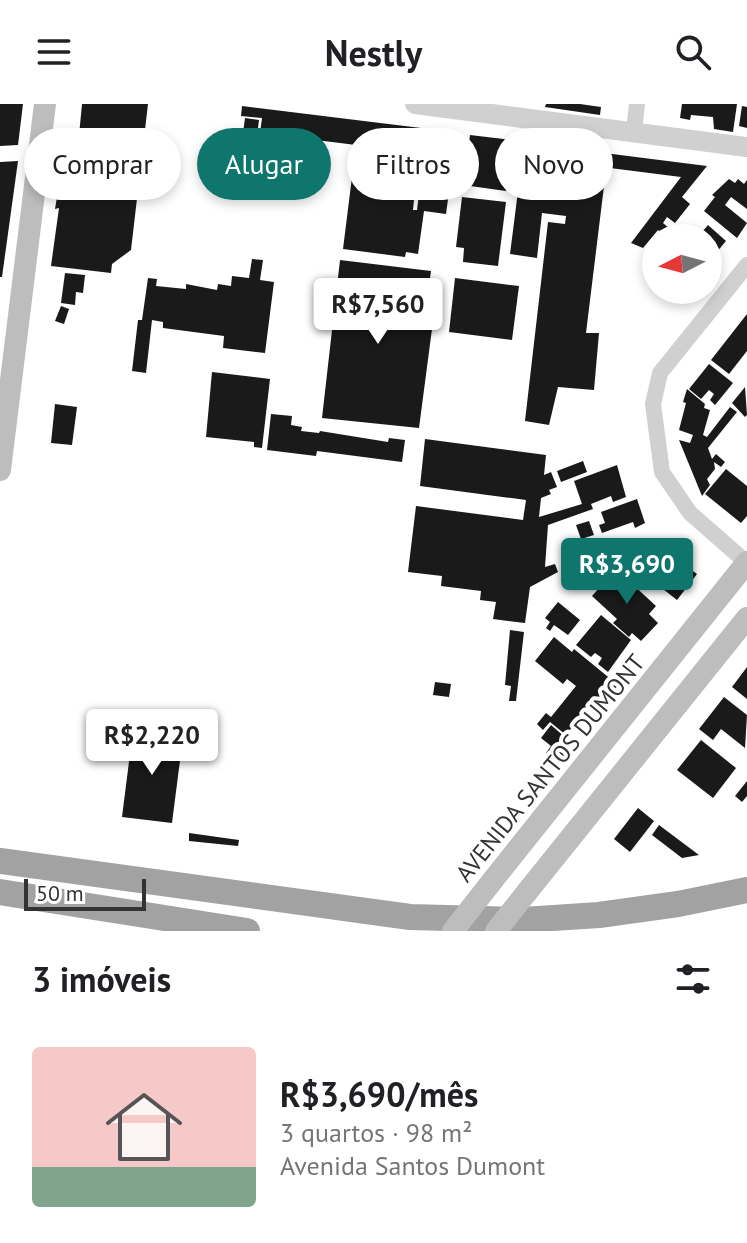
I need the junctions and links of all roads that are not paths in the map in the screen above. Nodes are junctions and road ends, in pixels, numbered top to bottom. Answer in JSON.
{"nodes":[{"id":1,"x":45,"y":104,"type":"edge"},
{"id":2,"x":420,"y":104,"type":"edge"},
{"id":3,"x":637,"y":104,"type":"edge"},
{"id":4,"x":634,"y":131,"type":"junction"},
{"id":5,"x":747,"y":147,"type":"edge"},
{"id":6,"x":747,"y":265,"type":"edge"},
{"id":7,"x":0,"y":470,"type":"edge"},
{"id":8,"x":747,"y":563,"type":"edge"},
{"id":9,"x":747,"y":618,"type":"edge"},
{"id":10,"x":0,"y":861,"type":"edge"},
{"id":11,"x":747,"y":890,"type":"edge"},
{"id":12,"x":0,"y":892,"type":"edge"},
{"id":13,"x":247,"y":931,"type":"edge"},
{"id":14,"x":453,"y":931,"type":"edge"},
{"id":15,"x":496,"y":931,"type":"edge"}],
"edges":[{"from":1,"to":7,"type":"main road"},
{"from":2,"to":4,"type":"street"},
{"from":3,"to":4,"type":"street"},
{"from":4,"to":5,"type":"street"},
{"from":6,"to":8,"type":"street"},
{"from":8,"to":14,"type":"main road","name":"AVENIDA SANTOS DUMONT","bridge":true},
{"from":9,"to":15,"type":"main road","bridge":true},
{"from":10,"to":11,"type":"highway"},
{"from":12,"to":13,"type":"highway"}]}
